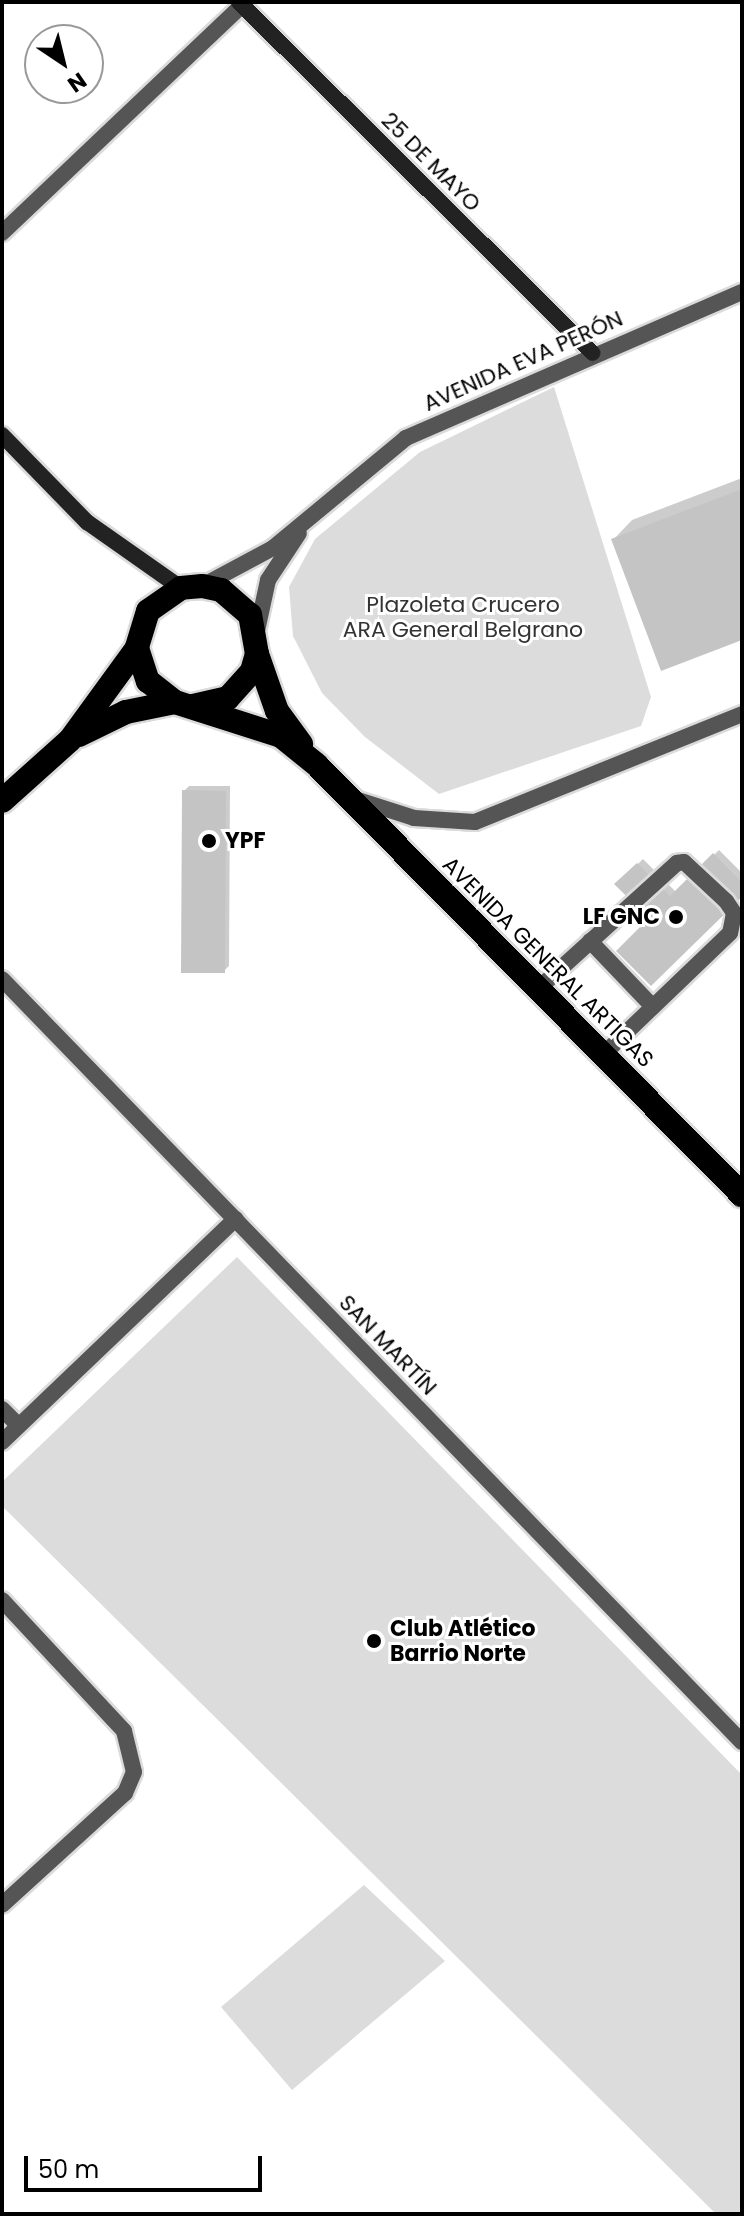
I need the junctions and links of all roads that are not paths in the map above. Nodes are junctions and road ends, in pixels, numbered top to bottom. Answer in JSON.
{"nodes":[{"id":1,"x":242,"y":3,"type":"edge"},
{"id":2,"x":2,"y":233,"type":"edge"},
{"id":3,"x":742,"y":292,"type":"edge"},
{"id":4,"x":592,"y":353,"type":"junction"},
{"id":5,"x":2,"y":435,"type":"edge"},
{"id":6,"x":334,"y":492,"type":"junction"},
{"id":7,"x":191,"y":587,"type":"junction"},
{"id":8,"x":257,"y":644,"type":"junction"},
{"id":9,"x":137,"y":648,"type":"junction"},
{"id":10,"x":184,"y":704,"type":"junction"},
{"id":11,"x":742,"y":714,"type":"edge"},
{"id":12,"x":70,"y":740,"type":"junction"},
{"id":13,"x":317,"y":765,"type":"junction"},
{"id":14,"x":346,"y":796,"type":"junction"},
{"id":15,"x":2,"y":801,"type":"edge"},
{"id":16,"x":590,"y":941,"type":"junction"},
{"id":17,"x":2,"y":979,"type":"edge"},
{"id":18,"x":538,"y":989,"type":"junction"},
{"id":19,"x":653,"y":1007,"type":"junction"},
{"id":20,"x":603,"y":1055,"type":"junction"},
{"id":21,"x":742,"y":1195,"type":"edge"},
{"id":22,"x":235,"y":1219,"type":"junction"},
{"id":23,"x":2,"y":1409,"type":"edge"},
{"id":24,"x":18,"y":1425,"type":"junction"},
{"id":25,"x":2,"y":1442,"type":"edge"},
{"id":26,"x":2,"y":1600,"type":"edge"},
{"id":27,"x":742,"y":1742,"type":"edge"},
{"id":28,"x":2,"y":1905,"type":"edge"}],
"edges":[{"from":1,"to":2,"type":"street"},
{"from":1,"to":4,"type":"street","name":"25 DE MAYO"},
{"from":3,"to":4,"type":"street","name":"AVENIDA EVA PERÓN"},
{"from":4,"to":6,"type":"street","name":"AVENIDA EVA PERÓN"},
{"from":5,"to":7,"type":"street"},
{"from":6,"to":7,"type":"street","name":"AVENIDA EVA PERÓN"},
{"from":6,"to":8,"type":"street","name":"AVENIDA EVA PERÓN"},
{"from":7,"to":8,"type":"highway"},
{"from":7,"to":9,"type":"highway"},
{"from":8,"to":10,"type":"highway"},
{"from":8,"to":13,"type":"highway","name":"AVENIDA GENERAL ARTIGAS"},
{"from":9,"to":10,"type":"highway"},
{"from":9,"to":12,"type":"highway"},
{"from":10,"to":12,"type":"highway"},
{"from":10,"to":13,"type":"highway","name":"AVENIDA GENERAL ARTIGAS"},
{"from":11,"to":14,"type":"street"},
{"from":12,"to":15,"type":"highway"},
{"from":13,"to":14,"type":"highway","name":"AVENIDA GENERAL ARTIGAS"},
{"from":14,"to":18,"type":"highway","name":"AVENIDA GENERAL ARTIGAS"},
{"from":16,"to":18,"type":"street"},
{"from":16,"to":19,"type":"street"},
{"from":16,"to":19,"type":"street"},
{"from":17,"to":22,"type":"street","name":"SAN MARTÍN"},
{"from":18,"to":20,"type":"highway","name":"AVENIDA GENERAL ARTIGAS"},
{"from":19,"to":20,"type":"street"},
{"from":20,"to":21,"type":"highway","name":"AVENIDA GENERAL ARTIGAS"},
{"from":22,"to":24,"type":"street"},
{"from":22,"to":27,"type":"street","name":"SAN MARTÍN"},
{"from":23,"to":24,"type":"street"},
{"from":24,"to":25,"type":"street"},
{"from":26,"to":28,"type":"street"}]}
